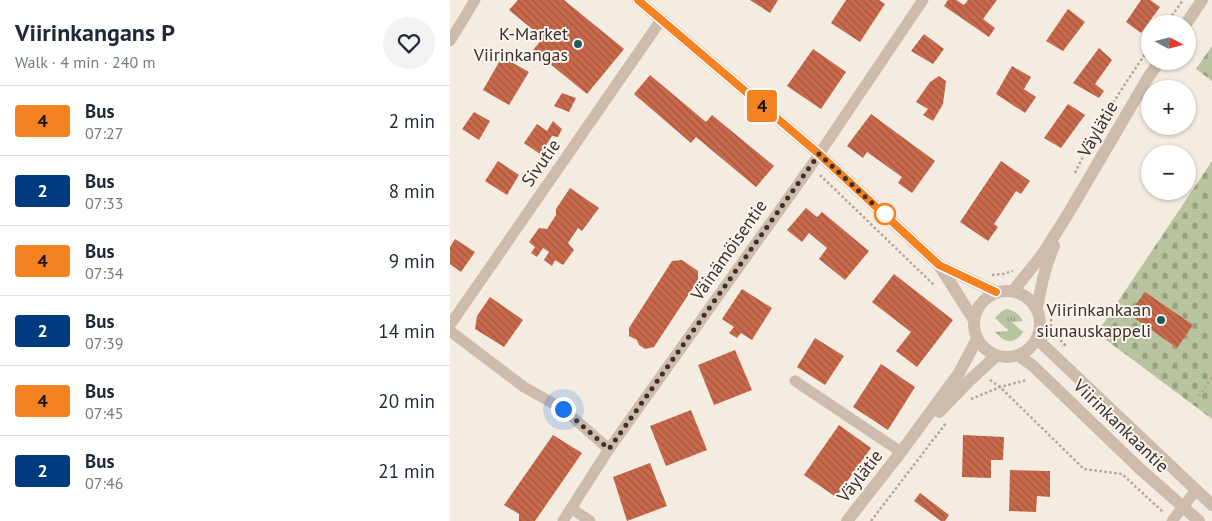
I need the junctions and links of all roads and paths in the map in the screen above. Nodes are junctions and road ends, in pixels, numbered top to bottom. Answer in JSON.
{"nodes":[{"id":1,"x":475,"y":0,"type":"edge"},
{"id":2,"x":638,"y":0,"type":"edge"},
{"id":3,"x":923,"y":0,"type":"edge"},
{"id":4,"x":1183,"y":0,"type":"edge"},
{"id":5,"x":1202,"y":0,"type":"edge"},
{"id":6,"x":1172,"y":15,"type":"edge"},
{"id":7,"x":1192,"y":15,"type":"edge"},
{"id":8,"x":661,"y":20,"type":"junction"},
{"id":9,"x":450,"y":41,"type":"edge"},
{"id":10,"x":1153,"y":70,"type":"edge"},
{"id":11,"x":819,"y":154,"type":"junction"},
{"id":12,"x":811,"y":166,"type":"junction"},
{"id":13,"x":1068,"y":214,"type":"junction"},
{"id":14,"x":939,"y":265,"type":"junction"},
{"id":15,"x":1018,"y":269,"type":"dead end"},
{"id":16,"x":985,"y":276,"type":"dead end"},
{"id":17,"x":941,"y":291,"type":"dead end"},
{"id":18,"x":1013,"y":291,"type":"junction"},
{"id":19,"x":996,"y":292,"type":"junction"},
{"id":20,"x":1051,"y":303,"type":"dead end"},
{"id":21,"x":1037,"y":308,"type":"junction"},
{"id":22,"x":974,"y":320,"type":"junction"},
{"id":23,"x":450,"y":325,"type":"edge"},
{"id":24,"x":450,"y":331,"type":"edge"},
{"id":25,"x":977,"y":339,"type":"junction"},
{"id":26,"x":1037,"y":339,"type":"junction"},
{"id":27,"x":1065,"y":345,"type":"dead end"},
{"id":28,"x":996,"y":356,"type":"junction"},
{"id":29,"x":1019,"y":356,"type":"junction"},
{"id":30,"x":1212,"y":377,"type":"edge"},
{"id":31,"x":1029,"y":379,"type":"dead end"},
{"id":32,"x":990,"y":380,"type":"dead end"},
{"id":33,"x":795,"y":381,"type":"dead end"},
{"id":34,"x":1000,"y":387,"type":"junction"},
{"id":35,"x":1199,"y":396,"type":"dead end"},
{"id":36,"x":970,"y":399,"type":"dead end"},
{"id":37,"x":951,"y":417,"type":"dead end"},
{"id":38,"x":609,"y":449,"type":"junction"},
{"id":39,"x":901,"y":452,"type":"junction"},
{"id":40,"x":1196,"y":490,"type":"junction"},
{"id":41,"x":1212,"y":505,"type":"edge"},
{"id":42,"x":1182,"y":507,"type":"junction"},
{"id":43,"x":571,"y":508,"type":"junction"},
{"id":44,"x":1172,"y":520,"type":"edge"},
{"id":45,"x":564,"y":521,"type":"edge"},
{"id":46,"x":590,"y":521,"type":"edge"},
{"id":47,"x":847,"y":521,"type":"edge"},
{"id":48,"x":871,"y":521,"type":"edge"},
{"id":49,"x":1199,"y":521,"type":"edge"}],
"edges":[{"from":1,"to":9,"type":"street"},
{"from":2,"to":8,"type":"street"},
{"from":3,"to":11,"type":"street","name":"Väinämöisentie"},
{"from":4,"to":6,"type":"path"},
{"from":5,"to":7,"type":"street"},
{"from":8,"to":11,"type":"street"},
{"from":8,"to":23,"type":"street","name":"Sivutie"},
{"from":10,"to":13,"type":"street","name":"Väylätie"},
{"from":11,"to":12,"type":"street","name":"Väinämöisentie"},
{"from":11,"to":14,"type":"street"},
{"from":12,"to":17,"type":"path"},
{"from":12,"to":38,"type":"street","name":"Väinämöisentie"},
{"from":13,"to":18,"type":"street","name":"Väylätie"},
{"from":13,"to":21,"type":"street","name":"Väylätie"},
{"from":14,"to":19,"type":"street"},
{"from":14,"to":22,"type":"street"},
{"from":15,"to":16,"type":"path"},
{"from":18,"to":19,"type":"street"},
{"from":18,"to":21,"type":"street"},
{"from":19,"to":22,"type":"street"},
{"from":20,"to":27,"type":"path"},
{"from":21,"to":26,"type":"street"},
{"from":22,"to":25,"type":"street"},
{"from":24,"to":38,"type":"street"},
{"from":25,"to":28,"type":"street"},
{"from":25,"to":39,"type":"street","name":"Väylätie"},
{"from":26,"to":29,"type":"street"},
{"from":26,"to":40,"type":"street","name":"Viirinkankaantie"},
{"from":28,"to":29,"type":"street"},
{"from":28,"to":39,"type":"street","name":"Väylätie"},
{"from":29,"to":42,"type":"street","name":"Viirinkankaantie"},
{"from":30,"to":35,"type":"path"},
{"from":31,"to":34,"type":"path"},
{"from":32,"to":34,"type":"path"},
{"from":33,"to":39,"type":"street"},
{"from":34,"to":36,"type":"path"},
{"from":34,"to":44,"type":"path"},
{"from":37,"to":48,"type":"path"},
{"from":38,"to":43,"type":"street","name":"Väinämöisentie"},
{"from":39,"to":47,"type":"street","name":"Väylätie"},
{"from":40,"to":41,"type":"street","name":"Viirinkankaantie"},
{"from":40,"to":42,"type":"street"},
{"from":42,"to":44,"type":"street"},
{"from":42,"to":49,"type":"street","name":"Viirinkankaantie"},
{"from":43,"to":45,"type":"street","name":"Väinämöisentie"},
{"from":43,"to":46,"type":"street"}]}
